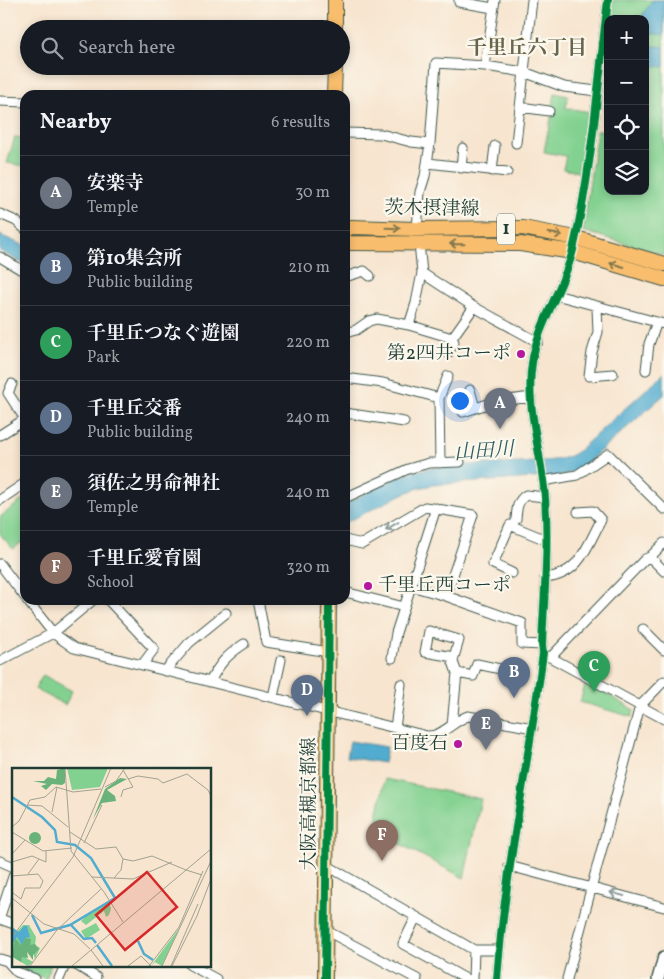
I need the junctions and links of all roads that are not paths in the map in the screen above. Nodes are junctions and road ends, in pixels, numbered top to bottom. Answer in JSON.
{"nodes":[{"id":1,"x":335,"y":0,"type":"edge"},
{"id":2,"x":459,"y":0,"type":"edge"},
{"id":3,"x":532,"y":0,"type":"edge"},
{"id":4,"x":608,"y":0,"type":"edge"},
{"id":5,"x":494,"y":4,"type":"edge"},
{"id":6,"x":335,"y":20,"type":"edge"},
{"id":7,"x":485,"y":66,"type":"junction"},
{"id":8,"x":524,"y":72,"type":"junction"},
{"id":9,"x":334,"y":75,"type":"edge"},
{"id":10,"x":334,"y":90,"type":"edge"},
{"id":11,"x":597,"y":91,"type":"junction"},
{"id":12,"x":0,"y":101,"type":"edge"},
{"id":13,"x":20,"y":102,"type":"edge"},
{"id":14,"x":520,"y":107,"type":"junction"},
{"id":15,"x":549,"y":111,"type":"dead end"},
{"id":16,"x":350,"y":133,"type":"edge"},
{"id":17,"x":516,"y":143,"type":"dead end"},
{"id":18,"x":430,"y":144,"type":"junction"},
{"id":19,"x":495,"y":146,"type":"dead end"},
{"id":20,"x":464,"y":148,"type":"dead end"},
{"id":21,"x":428,"y":163,"type":"junction"},
{"id":22,"x":461,"y":168,"type":"junction"},
{"id":23,"x":492,"y":171,"type":"junction"},
{"id":24,"x":507,"y":172,"type":"dead end"},
{"id":25,"x":0,"y":214,"type":"edge"},
{"id":26,"x":20,"y":225,"type":"edge"},
{"id":27,"x":350,"y":228,"type":"edge"},
{"id":28,"x":416,"y":229,"type":"junction"},
{"id":29,"x":576,"y":238,"type":"junction"},
{"id":30,"x":350,"y":243,"type":"edge"},
{"id":31,"x":419,"y":243,"type":"junction"},
{"id":32,"x":573,"y":252,"type":"junction"},
{"id":33,"x":0,"y":257,"type":"edge"},
{"id":34,"x":664,"y":264,"type":"edge"},
{"id":35,"x":20,"y":269,"type":"edge"},
{"id":36,"x":422,"y":273,"type":"junction"},
{"id":37,"x":350,"y":275,"type":"edge"},
{"id":38,"x":370,"y":276,"type":"dead end"},
{"id":39,"x":664,"y":279,"type":"edge"},
{"id":40,"x":556,"y":295,"type":"junction"},
{"id":41,"x":597,"y":306,"type":"junction"},
{"id":42,"x":474,"y":307,"type":"junction"},
{"id":43,"x":661,"y":323,"type":"edge"},
{"id":44,"x":408,"y":325,"type":"junction"},
{"id":45,"x":350,"y":332,"type":"edge"},
{"id":46,"x":452,"y":338,"type":"junction"},
{"id":47,"x":538,"y":342,"type":"junction"},
{"id":48,"x":448,"y":353,"type":"dead end"},
{"id":49,"x":646,"y":370,"type":"dead end"},
{"id":50,"x":613,"y":374,"type":"dead end"},
{"id":51,"x":448,"y":376,"type":"dead end"},
{"id":52,"x":350,"y":379,"type":"edge"},
{"id":53,"x":12,"y":384,"type":"dead end"},
{"id":54,"x":470,"y":390,"type":"dead end"},
{"id":55,"x":531,"y":397,"type":"junction"},
{"id":56,"x":439,"y":398,"type":"junction"},
{"id":57,"x":476,"y":408,"type":"junction"},
{"id":58,"x":20,"y":411,"type":"edge"},
{"id":59,"x":462,"y":412,"type":"dead end"},
{"id":60,"x":350,"y":413,"type":"edge"},
{"id":61,"x":20,"y":422,"type":"edge"},
{"id":62,"x":404,"y":422,"type":"dead end"},
{"id":63,"x":0,"y":435,"type":"edge"},
{"id":64,"x":460,"y":462,"type":"dead end"},
{"id":65,"x":440,"y":463,"type":"junction"},
{"id":66,"x":544,"y":481,"type":"junction"},
{"id":67,"x":20,"y":486,"type":"edge"},
{"id":68,"x":350,"y":496,"type":"edge"},
{"id":69,"x":545,"y":497,"type":"junction"},
{"id":70,"x":0,"y":500,"type":"edge"},
{"id":71,"x":436,"y":508,"type":"junction"},
{"id":72,"x":664,"y":509,"type":"edge"},
{"id":73,"x":578,"y":512,"type":"dead end"},
{"id":74,"x":516,"y":519,"type":"dead end"},
{"id":75,"x":546,"y":540,"type":"junction"},
{"id":76,"x":350,"y":541,"type":"edge"},
{"id":77,"x":664,"y":543,"type":"edge"},
{"id":78,"x":650,"y":557,"type":"junction"},
{"id":79,"x":0,"y":564,"type":"edge"},
{"id":80,"x":664,"y":571,"type":"edge"},
{"id":81,"x":512,"y":573,"type":"dead end"},
{"id":82,"x":545,"y":578,"type":"junction"},
{"id":83,"x":411,"y":586,"type":"junction"},
{"id":84,"x":20,"y":591,"type":"edge"},
{"id":85,"x":350,"y":593,"type":"edge"},
{"id":86,"x":446,"y":596,"type":"junction"},
{"id":87,"x":31,"y":605,"type":"edge"},
{"id":88,"x":87,"y":605,"type":"edge"},
{"id":89,"x":113,"y":605,"type":"edge"},
{"id":90,"x":259,"y":605,"type":"edge"},
{"id":91,"x":330,"y":605,"type":"edge"},
{"id":92,"x":404,"y":607,"type":"junction"},
{"id":93,"x":226,"y":613,"type":"dead end"},
{"id":94,"x":643,"y":629,"type":"dead end"},
{"id":95,"x":53,"y":633,"type":"junction"},
{"id":96,"x":244,"y":644,"type":"dead end"},
{"id":97,"x":664,"y":650,"type":"edge"},
{"id":98,"x":329,"y":652,"type":"junction"},
{"id":99,"x":546,"y":652,"type":"junction"},
{"id":100,"x":454,"y":657,"type":"dead end"},
{"id":101,"x":392,"y":658,"type":"dead end"},
{"id":102,"x":281,"y":660,"type":"dead end"},
{"id":103,"x":0,"y":661,"type":"edge"},
{"id":104,"x":142,"y":665,"type":"junction"},
{"id":105,"x":165,"y":670,"type":"junction"},
{"id":106,"x":457,"y":673,"type":"junction"},
{"id":107,"x":518,"y":673,"type":"dead end"},
{"id":108,"x":664,"y":681,"type":"edge"},
{"id":109,"x":210,"y":682,"type":"junction"},
{"id":110,"x":402,"y":684,"type":"dead end"},
{"id":111,"x":273,"y":697,"type":"junction"},
{"id":112,"x":640,"y":706,"type":"junction"},
{"id":113,"x":328,"y":711,"type":"junction"},
{"id":114,"x":664,"y":720,"type":"edge"},
{"id":115,"x":452,"y":725,"type":"junction"},
{"id":116,"x":395,"y":728,"type":"junction"},
{"id":117,"x":533,"y":728,"type":"junction"},
{"id":118,"x":0,"y":861,"type":"edge"},
{"id":119,"x":326,"y":865,"type":"junction"},
{"id":120,"x":12,"y":866,"type":"edge"},
{"id":121,"x":509,"y":866,"type":"junction"},
{"id":122,"x":12,"y":880,"type":"edge"},
{"id":123,"x":591,"y":887,"type":"junction"},
{"id":124,"x":664,"y":907,"type":"edge"},
{"id":125,"x":0,"y":917,"type":"edge"},
{"id":126,"x":416,"y":917,"type":"junction"},
{"id":127,"x":12,"y":923,"type":"edge"},
{"id":128,"x":325,"y":930,"type":"junction"},
{"id":129,"x":474,"y":950,"type":"junction"},
{"id":130,"x":499,"y":950,"type":"junction"},
{"id":131,"x":664,"y":957,"type":"edge"},
{"id":132,"x":0,"y":958,"type":"edge"},
{"id":133,"x":65,"y":966,"type":"edge"},
{"id":134,"x":78,"y":966,"type":"edge"},
{"id":135,"x":192,"y":966,"type":"edge"},
{"id":136,"x":96,"y":977,"type":"dead end"},
{"id":137,"x":35,"y":979,"type":"edge"},
{"id":138,"x":59,"y":979,"type":"edge"},
{"id":139,"x":216,"y":979,"type":"edge"},
{"id":140,"x":325,"y":979,"type":"edge"},
{"id":141,"x":417,"y":979,"type":"edge"},
{"id":142,"x":466,"y":979,"type":"edge"},
{"id":143,"x":473,"y":979,"type":"edge"},
{"id":144,"x":496,"y":979,"type":"edge"},
{"id":145,"x":567,"y":979,"type":"edge"},
{"id":146,"x":658,"y":979,"type":"edge"}],
"edges":[{"from":1,"to":6,"type":"main road"},
{"from":2,"to":5,"type":"street"},
{"from":3,"to":8,"type":"street"},
{"from":4,"to":11,"type":"street"},
{"from":5,"to":7,"type":"street"},
{"from":7,"to":8,"type":"street"},
{"from":7,"to":18,"type":"street"},
{"from":8,"to":11,"type":"street"},
{"from":8,"to":14,"type":"street"},
{"from":9,"to":10,"type":"main road"},
{"from":11,"to":29,"type":"street"},
{"from":12,"to":13,"type":"street"},
{"from":14,"to":15,"type":"street"},
{"from":14,"to":17,"type":"street"},
{"from":16,"to":18,"type":"street"},
{"from":18,"to":21,"type":"street"},
{"from":19,"to":23,"type":"street"},
{"from":20,"to":22,"type":"street"},
{"from":21,"to":22,"type":"street"},
{"from":21,"to":28,"type":"street"},
{"from":22,"to":23,"type":"street"},
{"from":23,"to":24,"type":"street"},
{"from":25,"to":26,"type":"street"},
{"from":27,"to":28,"type":"main road","name":"茨木摂津線","number":"1","one_way":true},
{"from":28,"to":29,"type":"main road","name":"茨木摂津線","number":"1","one_way":true},
{"from":29,"to":32,"type":"street"},
{"from":29,"to":34,"type":"main road","name":"茨木摂津線","number":"1"},
{"from":30,"to":31,"type":"main road","name":"茨木摂津線","number":"1"},
{"from":32,"to":31,"type":"main road","name":"茨木摂津線","number":"1","one_way":true},
{"from":31,"to":36,"type":"street"},
{"from":39,"to":32,"type":"main road","name":"茨木摂津線","number":"1","one_way":true},
{"from":32,"to":40,"type":"street"},
{"from":33,"to":35,"type":"street"},
{"from":36,"to":42,"type":"street"},
{"from":36,"to":44,"type":"street"},
{"from":37,"to":38,"type":"street"},
{"from":40,"to":41,"type":"street"},
{"from":40,"to":47,"type":"street"},
{"from":41,"to":43,"type":"street"},
{"from":41,"to":50,"type":"street"},
{"from":42,"to":46,"type":"street"},
{"from":42,"to":47,"type":"street"},
{"from":43,"to":49,"type":"street"},
{"from":44,"to":45,"type":"street"},
{"from":44,"to":46,"type":"street"},
{"from":46,"to":48,"type":"street"},
{"from":47,"to":55,"type":"street"},
{"from":51,"to":56,"type":"street"},
{"from":52,"to":56,"type":"street"},
{"from":53,"to":58,"type":"street"},
{"from":54,"to":57,"type":"street"},
{"from":55,"to":57,"type":"street"},
{"from":55,"to":66,"type":"street"},
{"from":56,"to":65,"type":"street"},
{"from":57,"to":59,"type":"street"},
{"from":60,"to":62,"type":"street"},
{"from":61,"to":63,"type":"street"},
{"from":64,"to":65,"type":"street"},
{"from":65,"to":68,"type":"street"},
{"from":66,"to":69,"type":"street"},
{"from":66,"to":72,"type":"street"},
{"from":67,"to":70,"type":"street"},
{"from":69,"to":74,"type":"street"},
{"from":69,"to":75,"type":"street"},
{"from":71,"to":76,"type":"street","one_way":true},
{"from":71,"to":83,"type":"street"},
{"from":71,"to":86,"type":"street"},
{"from":73,"to":82,"type":"street"},
{"from":75,"to":81,"type":"street"},
{"from":75,"to":82,"type":"street"},
{"from":77,"to":78,"type":"street"},
{"from":78,"to":80,"type":"street"},
{"from":78,"to":99,"type":"street"},
{"from":79,"to":84,"type":"street"},
{"from":82,"to":99,"type":"street"},
{"from":83,"to":86,"type":"street"},
{"from":83,"to":92,"type":"street"},
{"from":85,"to":92,"type":"street"},
{"from":86,"to":99,"type":"street"},
{"from":87,"to":95,"type":"street"},
{"from":88,"to":95,"type":"street"},
{"from":89,"to":104,"type":"street"},
{"from":90,"to":98,"type":"street"},
{"from":91,"to":98,"type":"main road","name":"大阪高槻京都線"},
{"from":92,"to":101,"type":"street"},
{"from":93,"to":105,"type":"street"},
{"from":94,"to":97,"type":"street"},
{"from":95,"to":103,"type":"street"},
{"from":95,"to":104,"type":"street"},
{"from":96,"to":109,"type":"street"},
{"from":98,"to":113,"type":"main road","name":"大阪高槻京都線"},
{"from":99,"to":112,"type":"street"},
{"from":99,"to":117,"type":"street"},
{"from":100,"to":106,"type":"street"},
{"from":102,"to":111,"type":"street"},
{"from":104,"to":105,"type":"street"},
{"from":105,"to":109,"type":"street"},
{"from":106,"to":107,"type":"street"},
{"from":106,"to":115,"type":"street"},
{"from":108,"to":112,"type":"street"},
{"from":109,"to":111,"type":"street"},
{"from":110,"to":116,"type":"street"},
{"from":111,"to":113,"type":"street"},
{"from":112,"to":114,"type":"street"},
{"from":112,"to":123,"type":"street"},
{"from":113,"to":116,"type":"street"},
{"from":113,"to":119,"type":"main road","name":"大阪高槻京都線"},
{"from":115,"to":116,"type":"street"},
{"from":115,"to":117,"type":"street"},
{"from":117,"to":121,"type":"street"},
{"from":118,"to":120,"type":"street"},
{"from":119,"to":126,"type":"street"},
{"from":119,"to":128,"type":"main road","name":"大阪高槻京都線"},
{"from":121,"to":123,"type":"street"},
{"from":121,"to":130,"type":"street"},
{"from":122,"to":125,"type":"street"},
{"from":124,"to":123,"type":"street","one_way":true},
{"from":123,"to":145,"type":"street"},
{"from":125,"to":127,"type":"street"},
{"from":126,"to":129,"type":"street"},
{"from":126,"to":142,"type":"street"},
{"from":128,"to":140,"type":"main road","name":"大阪高槻京都線"},
{"from":128,"to":141,"type":"street"},
{"from":129,"to":130,"type":"street"},
{"from":129,"to":143,"type":"street"},
{"from":130,"to":144,"type":"street"},
{"from":131,"to":146,"type":"street"},
{"from":132,"to":137,"type":"street"},
{"from":133,"to":138,"type":"street"},
{"from":134,"to":136,"type":"street"},
{"from":135,"to":139,"type":"street"}]}
